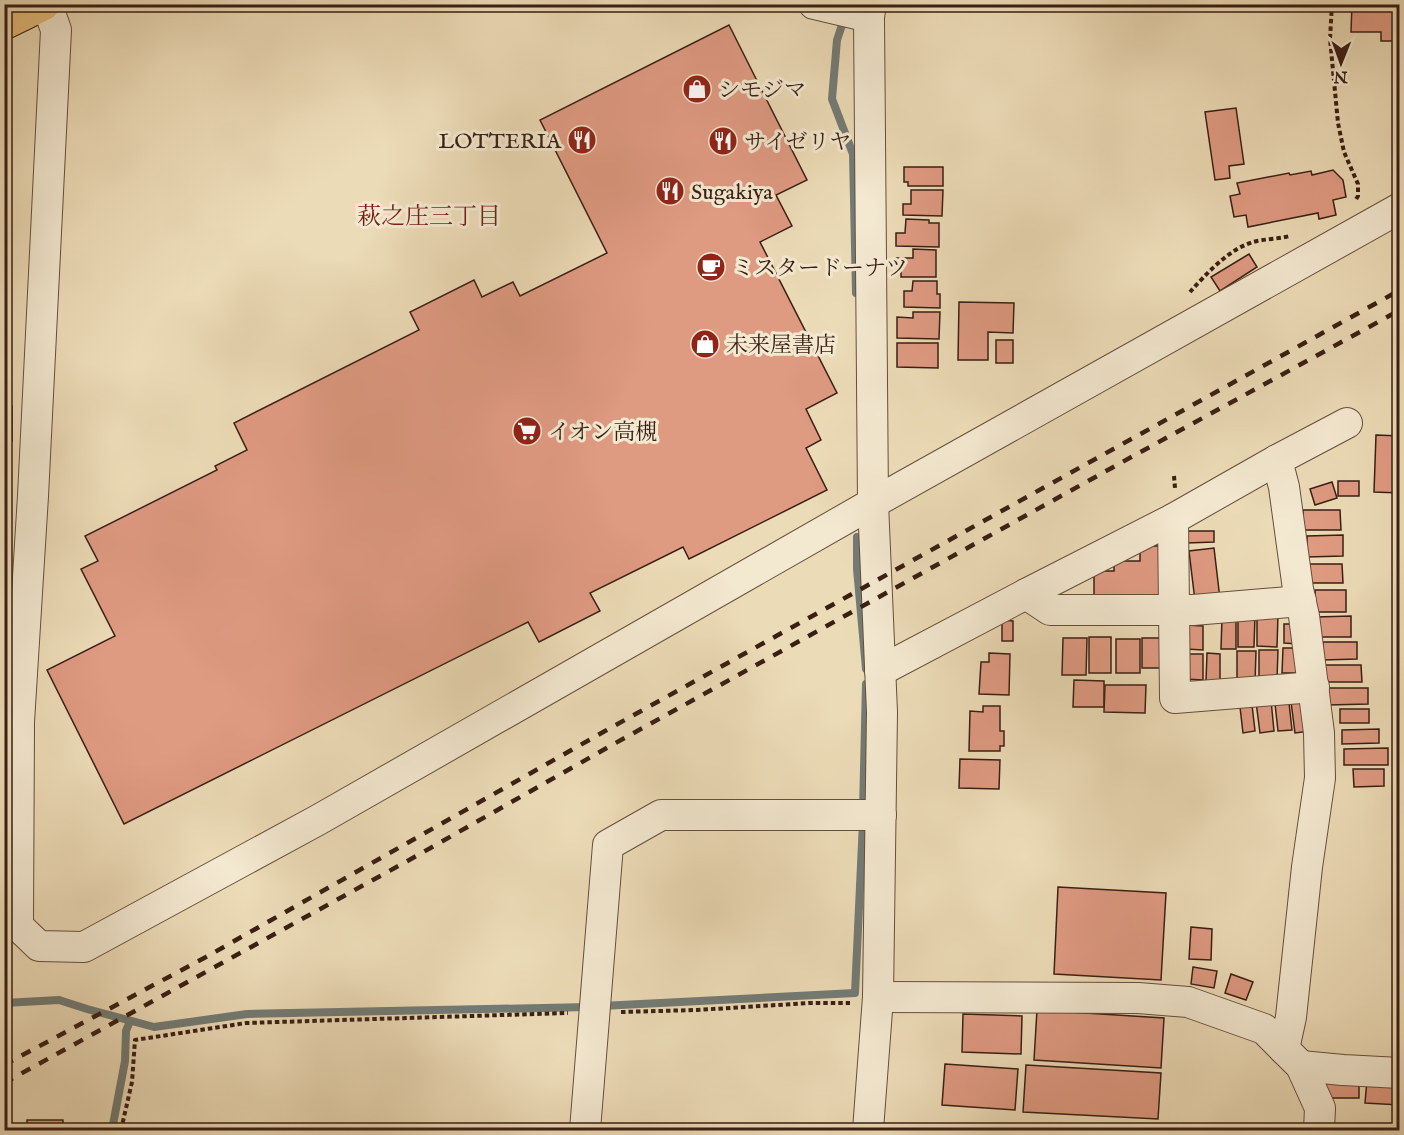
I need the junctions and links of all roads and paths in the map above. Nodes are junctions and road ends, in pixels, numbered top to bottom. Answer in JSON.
{"nodes":[{"id":1,"x":45,"y":4,"type":"edge"},
{"id":2,"x":1332,"y":4,"type":"edge"},
{"id":3,"x":822,"y":6,"type":"edge"},
{"id":4,"x":868,"y":12,"type":"edge"},
{"id":5,"x":4,"y":23,"type":"edge"},
{"id":6,"x":1351,"y":206,"type":"dead end"},
{"id":7,"x":1400,"y":208,"type":"edge"},
{"id":8,"x":1298,"y":235,"type":"dead end"},
{"id":9,"x":1179,"y":332,"type":"junction"},
{"id":10,"x":1347,"y":423,"type":"dead end"},
{"id":11,"x":1277,"y":460,"type":"junction"},
{"id":12,"x":873,"y":503,"type":"junction"},
{"id":13,"x":1173,"y":519,"type":"junction"},
{"id":14,"x":1026,"y":594,"type":"junction"},
{"id":15,"x":1300,"y":601,"type":"junction"},
{"id":16,"x":1174,"y":610,"type":"junction"},
{"id":17,"x":880,"y":671,"type":"junction"},
{"id":18,"x":1314,"y":687,"type":"junction"},
{"id":19,"x":881,"y":816,"type":"junction"},
{"id":20,"x":11,"y":882,"type":"edge"},
{"id":21,"x":878,"y":997,"type":"junction"},
{"id":22,"x":595,"y":1012,"type":"junction"},
{"id":23,"x":1293,"y":1058,"type":"junction"},
{"id":24,"x":1400,"y":1074,"type":"edge"},
{"id":25,"x":122,"y":1131,"type":"edge"},
{"id":26,"x":585,"y":1131,"type":"edge"},
{"id":27,"x":868,"y":1131,"type":"edge"},
{"id":28,"x":1319,"y":1131,"type":"edge"}],
"edges":[{"from":1,"to":5,"type":"highway"},
{"from":1,"to":20,"type":"street"},
{"from":2,"to":6,"type":"path"},
{"from":3,"to":4,"type":"street"},
{"from":4,"to":12,"type":"street"},
{"from":7,"to":9,"type":"street"},
{"from":8,"to":9,"type":"path"},
{"from":9,"to":12,"type":"street"},
{"from":10,"to":11,"type":"street"},
{"from":11,"to":13,"type":"street"},
{"from":11,"to":15,"type":"street"},
{"from":12,"to":17,"type":"street"},
{"from":12,"to":20,"type":"street"},
{"from":13,"to":14,"type":"street"},
{"from":13,"to":16,"type":"street"},
{"from":14,"to":16,"type":"street"},
{"from":14,"to":17,"type":"street"},
{"from":15,"to":16,"type":"street"},
{"from":15,"to":18,"type":"street"},
{"from":16,"to":18,"type":"street"},
{"from":17,"to":19,"type":"street"},
{"from":18,"to":23,"type":"street"},
{"from":19,"to":21,"type":"street"},
{"from":19,"to":22,"type":"street"},
{"from":21,"to":22,"type":"path"},
{"from":21,"to":23,"type":"street"},
{"from":21,"to":27,"type":"street"},
{"from":22,"to":25,"type":"path"},
{"from":22,"to":26,"type":"street"},
{"from":23,"to":24,"type":"street"},
{"from":23,"to":28,"type":"street"}]}
